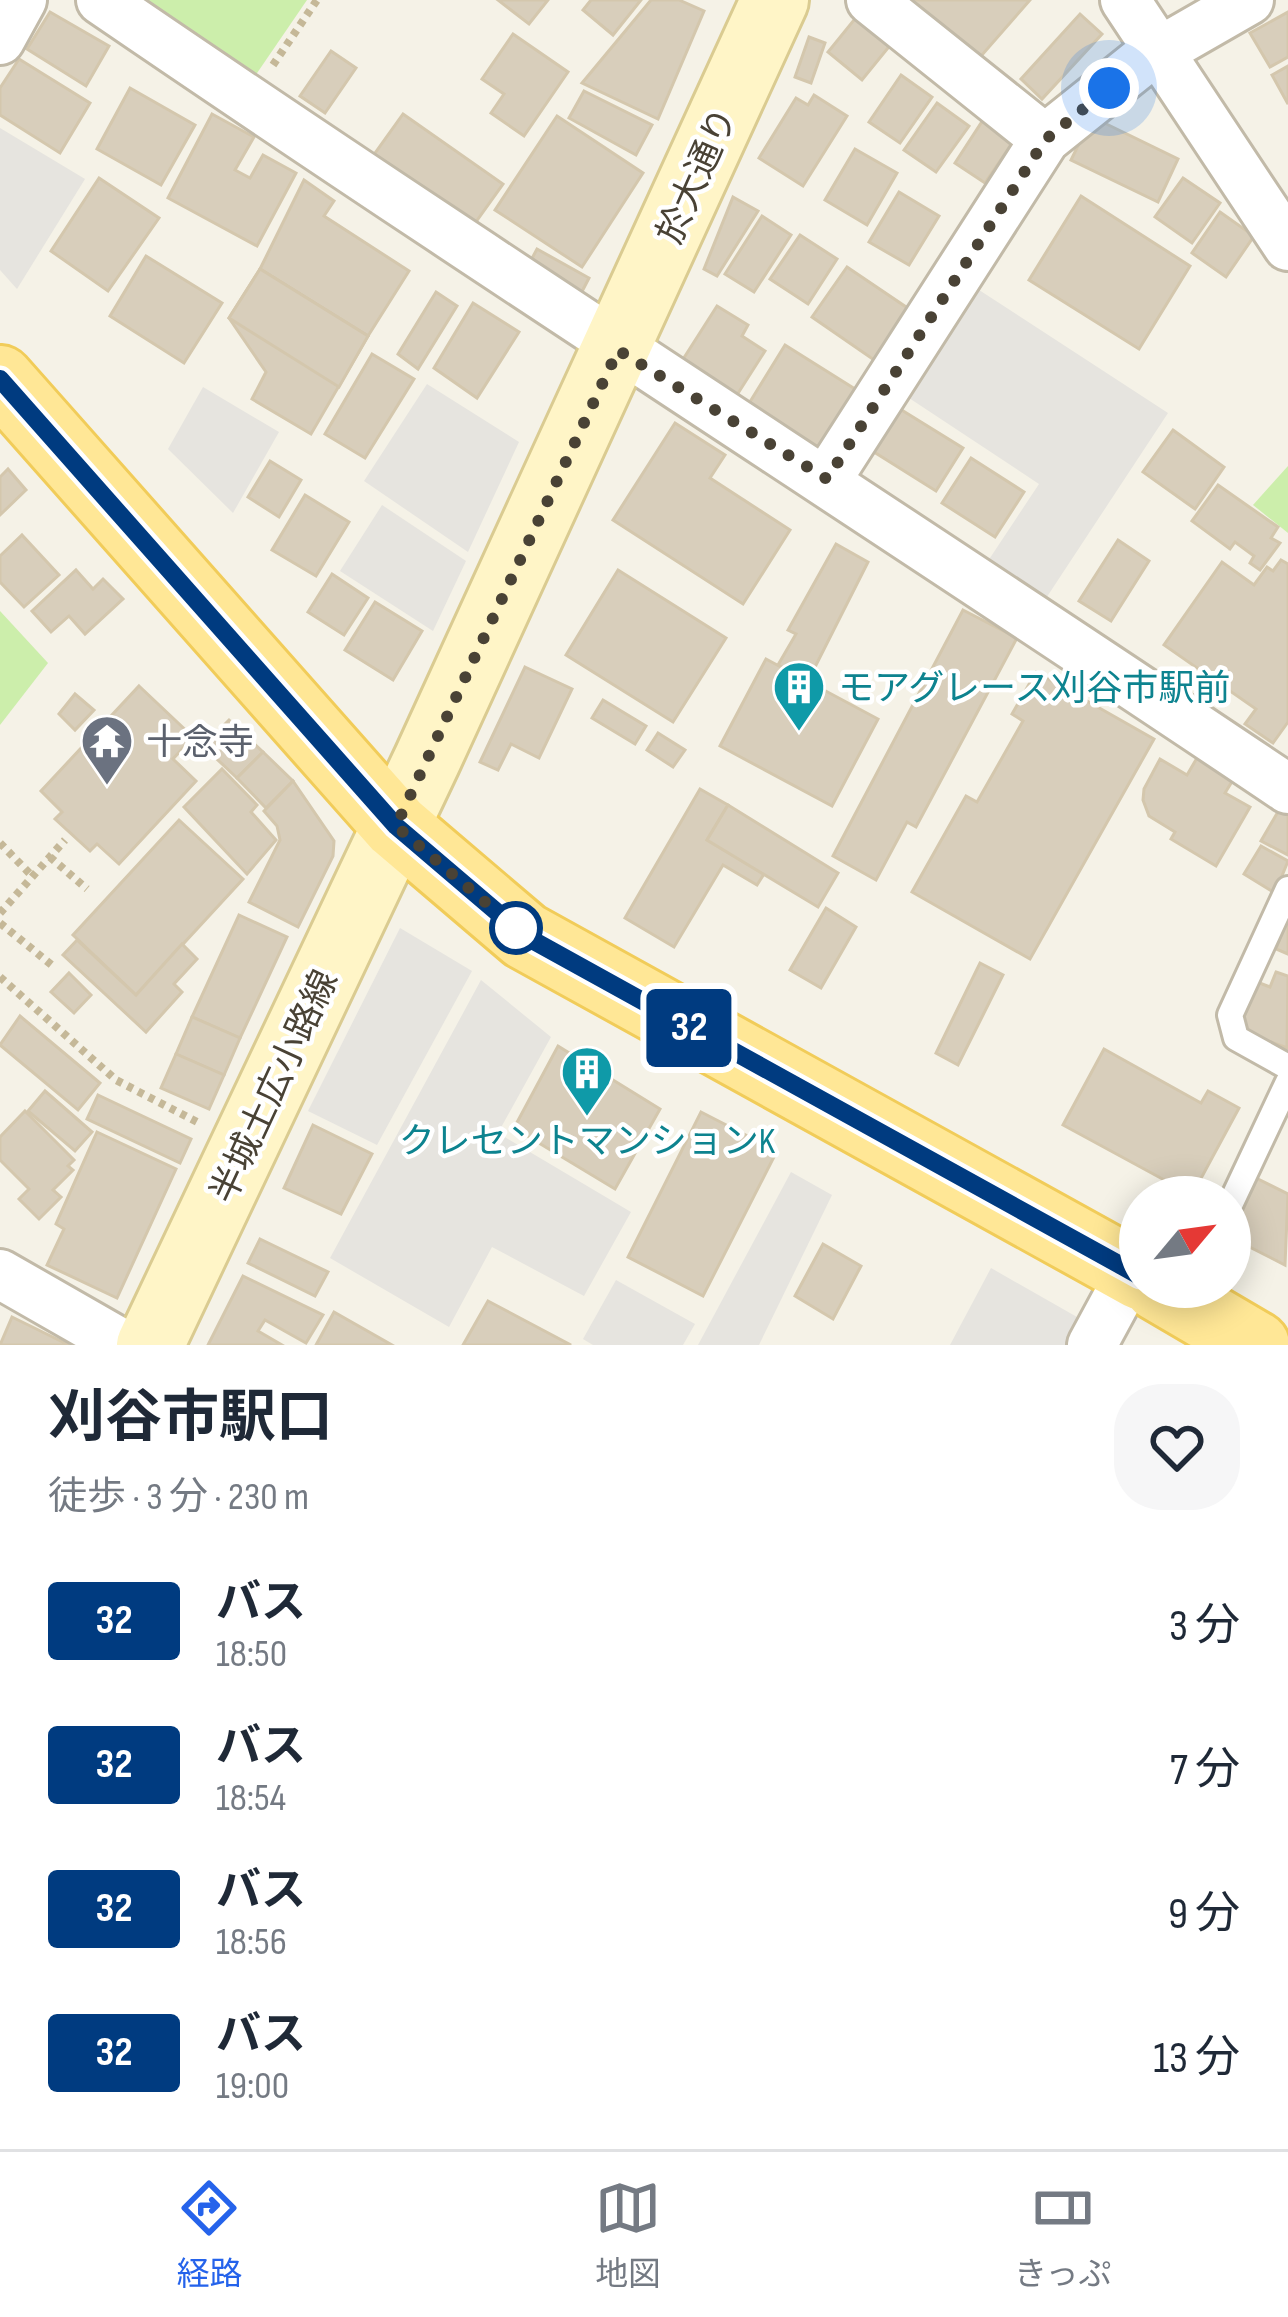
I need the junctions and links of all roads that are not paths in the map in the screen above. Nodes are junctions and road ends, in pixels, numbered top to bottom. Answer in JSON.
{"nodes":[{"id":1,"x":100,"y":0,"type":"edge"},
{"id":2,"x":775,"y":0,"type":"edge"},
{"id":3,"x":871,"y":0,"type":"edge"},
{"id":4,"x":1125,"y":0,"type":"edge"},
{"id":5,"x":1250,"y":0,"type":"edge"},
{"id":6,"x":1159,"y":50,"type":"junction"},
{"id":7,"x":1045,"y":140,"type":"junction"},
{"id":8,"x":1288,"y":246,"type":"edge"},
{"id":9,"x":618,"y":350,"type":"junction"},
{"id":10,"x":0,"y":379,"type":"edge"},
{"id":11,"x":827,"y":479,"type":"junction"},
{"id":12,"x":1288,"y":790,"type":"edge"},
{"id":13,"x":396,"y":826,"type":"junction"},
{"id":14,"x":1288,"y":890,"type":"edge"},
{"id":15,"x":1288,"y":1067,"type":"edge"},
{"id":16,"x":1288,"y":1082,"type":"edge"},
{"id":17,"x":1244,"y":1176,"type":"edge"},
{"id":18,"x":1119,"y":1263,"type":"edge"},
{"id":19,"x":0,"y":1274,"type":"edge"},
{"id":20,"x":1132,"y":1308,"type":"edge"},
{"id":21,"x":1197,"y":1308,"type":"edge"},
{"id":22,"x":124,"y":1345,"type":"edge"},
{"id":23,"x":150,"y":1345,"type":"edge"},
{"id":24,"x":1092,"y":1345,"type":"edge"},
{"id":25,"x":1256,"y":1345,"type":"edge"}],
"edges":[{"from":1,"to":9,"type":"street"},
{"from":2,"to":9,"type":"street","name":"於大通り"},
{"from":3,"to":7,"type":"street"},
{"from":4,"to":6,"type":"street"},
{"from":5,"to":6,"type":"street"},
{"from":6,"to":7,"type":"street"},
{"from":6,"to":8,"type":"street"},
{"from":7,"to":11,"type":"street"},
{"from":9,"to":11,"type":"street"},
{"from":9,"to":13,"type":"street","name":"於大通り"},
{"from":10,"to":13,"type":"main road"},
{"from":11,"to":12,"type":"street"},
{"from":13,"to":18,"type":"main road"},
{"from":13,"to":23,"type":"street","name":"半城土広小路線"},
{"from":14,"to":15,"type":"lane"},
{"from":16,"to":17,"type":"lane"},
{"from":19,"to":22,"type":"street"},
{"from":20,"to":24,"type":"street"},
{"from":21,"to":25,"type":"main road"}]}
